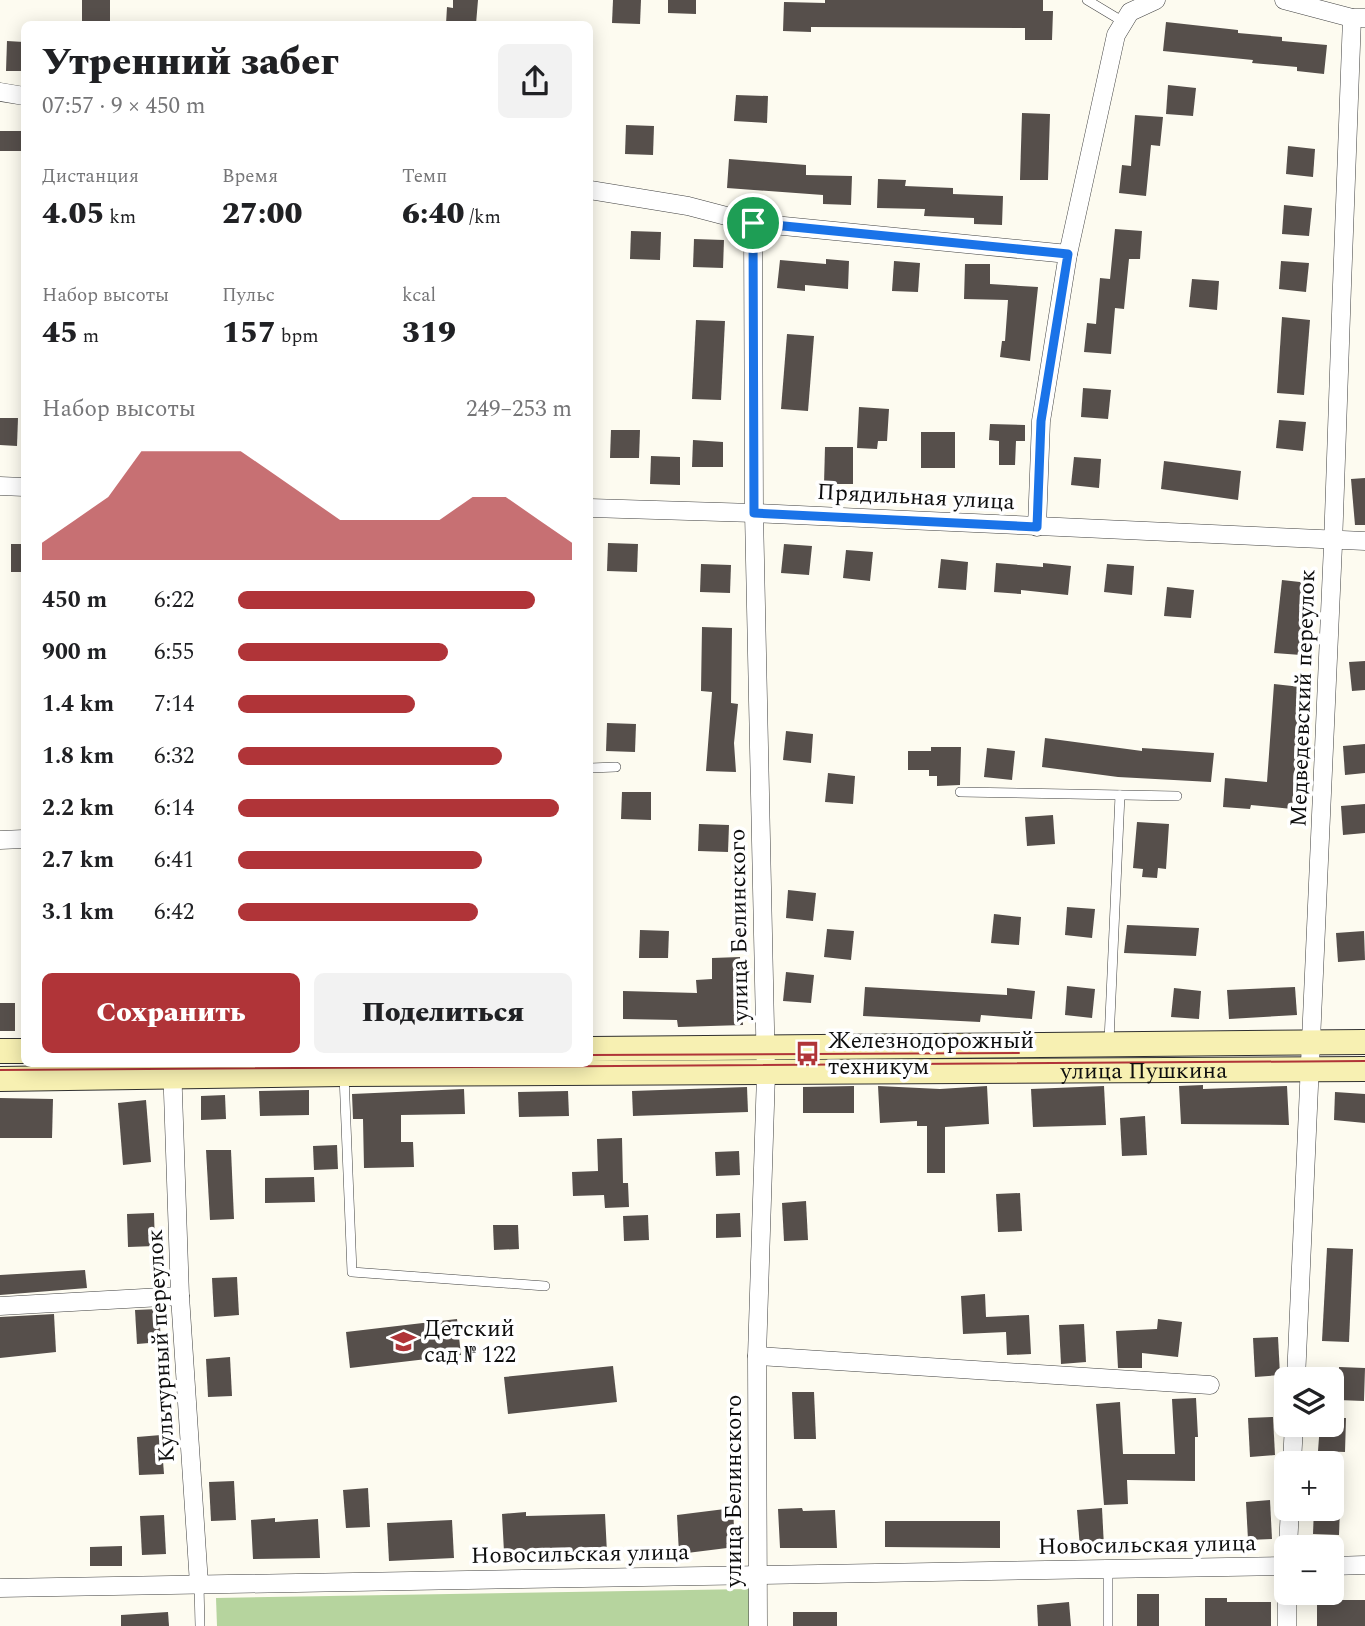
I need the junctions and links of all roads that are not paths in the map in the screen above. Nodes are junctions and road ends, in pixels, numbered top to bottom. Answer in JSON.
{"nodes":[{"id":1,"x":1087,"y":0,"type":"edge"},
{"id":2,"x":1156,"y":0,"type":"edge"},
{"id":3,"x":1284,"y":0,"type":"edge"},
{"id":4,"x":1359,"y":18,"type":"edge"},
{"id":5,"x":1122,"y":21,"type":"junction"},
{"id":6,"x":0,"y":92,"type":"edge"},
{"id":7,"x":21,"y":96,"type":"edge"},
{"id":8,"x":593,"y":190,"type":"edge"},
{"id":9,"x":753,"y":223,"type":"junction"},
{"id":10,"x":1068,"y":254,"type":"junction"},
{"id":11,"x":0,"y":486,"type":"edge"},
{"id":12,"x":21,"y":487,"type":"edge"},
{"id":13,"x":593,"y":508,"type":"edge"},
{"id":14,"x":754,"y":513,"type":"junction"},
{"id":15,"x":1037,"y":527,"type":"junction"},
{"id":16,"x":1333,"y":540,"type":"junction"},
{"id":17,"x":1365,"y":541,"type":"edge"},
{"id":18,"x":593,"y":768,"type":"edge"},
{"id":19,"x":615,"y":768,"type":"dead end"},
{"id":20,"x":960,"y":792,"type":"dead end"},
{"id":21,"x":1120,"y":795,"type":"junction"},
{"id":22,"x":1177,"y":796,"type":"dead end"},
{"id":23,"x":0,"y":839,"type":"edge"},
{"id":24,"x":21,"y":839,"type":"edge"},
{"id":25,"x":1313,"y":1042,"type":"junction"},
{"id":26,"x":1365,"y":1042,"type":"edge"},
{"id":27,"x":1109,"y":1043,"type":"junction"},
{"id":28,"x":765,"y":1048,"type":"junction"},
{"id":29,"x":593,"y":1049,"type":"edge"},
{"id":30,"x":0,"y":1051,"type":"edge"},
{"id":31,"x":21,"y":1051,"type":"edge"},
{"id":32,"x":1365,"y":1069,"type":"edge"},
{"id":33,"x":172,"y":1070,"type":"edge"},
{"id":34,"x":1312,"y":1070,"type":"junction"},
{"id":35,"x":344,"y":1074,"type":"junction"},
{"id":36,"x":766,"y":1074,"type":"junction"},
{"id":37,"x":0,"y":1079,"type":"edge"},
{"id":38,"x":545,"y":1286,"type":"dead end"},
{"id":39,"x":180,"y":1296,"type":"junction"},
{"id":40,"x":0,"y":1306,"type":"edge"},
{"id":41,"x":757,"y":1356,"type":"junction"},
{"id":42,"x":1297,"y":1367,"type":"edge"},
{"id":43,"x":1210,"y":1385,"type":"dead end"},
{"id":44,"x":1365,"y":1565,"type":"edge"},
{"id":45,"x":1274,"y":1566,"type":"edge"},
{"id":46,"x":1344,"y":1566,"type":"edge"},
{"id":47,"x":1108,"y":1569,"type":"junction"},
{"id":48,"x":758,"y":1573,"type":"junction"},
{"id":49,"x":198,"y":1584,"type":"junction"},
{"id":50,"x":0,"y":1588,"type":"edge"},
{"id":51,"x":1287,"y":1605,"type":"edge"},
{"id":52,"x":200,"y":1626,"type":"edge"},
{"id":53,"x":758,"y":1626,"type":"edge"},
{"id":54,"x":1108,"y":1626,"type":"edge"},
{"id":55,"x":1287,"y":1626,"type":"edge"}],
"edges":[{"from":1,"to":5,"type":"lane"},
{"from":2,"to":5,"type":"street"},
{"from":3,"to":4,"type":"street"},
{"from":4,"to":16,"type":"street","name":"Медведевский переулок"},
{"from":5,"to":10,"type":"street"},
{"from":6,"to":7,"type":"street"},
{"from":8,"to":9,"type":"street"},
{"from":9,"to":10,"type":"street"},
{"from":9,"to":14,"type":"street","name":"улица Белинского"},
{"from":10,"to":15,"type":"street"},
{"from":11,"to":12,"type":"street"},
{"from":13,"to":14,"type":"street","name":"Прядильная улица"},
{"from":14,"to":15,"type":"street","name":"Прядильная улица"},
{"from":14,"to":28,"type":"street","name":"улица Белинского"},
{"from":15,"to":16,"type":"street","name":"Прядильная улица"},
{"from":16,"to":17,"type":"street","name":"Прядильная улица"},
{"from":16,"to":25,"type":"street","name":"Медведевский переулок"},
{"from":18,"to":19,"type":"lane"},
{"from":20,"to":21,"type":"lane"},
{"from":21,"to":22,"type":"lane"},
{"from":21,"to":27,"type":"lane"},
{"from":23,"to":24,"type":"street"},
{"from":25,"to":26,"type":"main road","name":"улица Пушкина"},
{"from":25,"to":27,"type":"main road","name":"улица Пушкина"},
{"from":25,"to":34,"type":"street","name":"Медведевский переулок"},
{"from":27,"to":28,"type":"main road","name":"улица Пушкина"},
{"from":28,"to":29,"type":"main road","name":"улица Пушкина"},
{"from":28,"to":36,"type":"street","name":"улица Белинского"},
{"from":30,"to":31,"type":"main road"},
{"from":32,"to":34,"type":"main road","name":"улица Пушкина"},
{"from":33,"to":35,"type":"main road","name":"улица Пушкина"},
{"from":33,"to":37,"type":"main road","name":"улица Пушкина"},
{"from":33,"to":39,"type":"street","name":"Культурный переулок"},
{"from":34,"to":36,"type":"main road","name":"улица Пушкина"},
{"from":34,"to":42,"type":"street","name":"Медведевский переулок"},
{"from":35,"to":36,"type":"main road","name":"улица Пушкина"},
{"from":35,"to":38,"type":"lane"},
{"from":36,"to":41,"type":"street","name":"улица Белинского"},
{"from":39,"to":40,"type":"street"},
{"from":39,"to":49,"type":"street","name":"Культурный переулок"},
{"from":41,"to":43,"type":"street"},
{"from":41,"to":48,"type":"street","name":"улица Белинского"},
{"from":44,"to":46,"type":"street"},
{"from":45,"to":47,"type":"street","name":"Новосильская улица"},
{"from":47,"to":48,"type":"street","name":"Новосильская улица"},
{"from":47,"to":54,"type":"lane"},
{"from":48,"to":49,"type":"street","name":"Новосильская улица"},
{"from":48,"to":53,"type":"street","name":"улица Белинского"},
{"from":49,"to":50,"type":"street","name":"Новосильская улица"},
{"from":49,"to":52,"type":"lane","name":"Культурный переулок"},
{"from":51,"to":55,"type":"street"}]}
